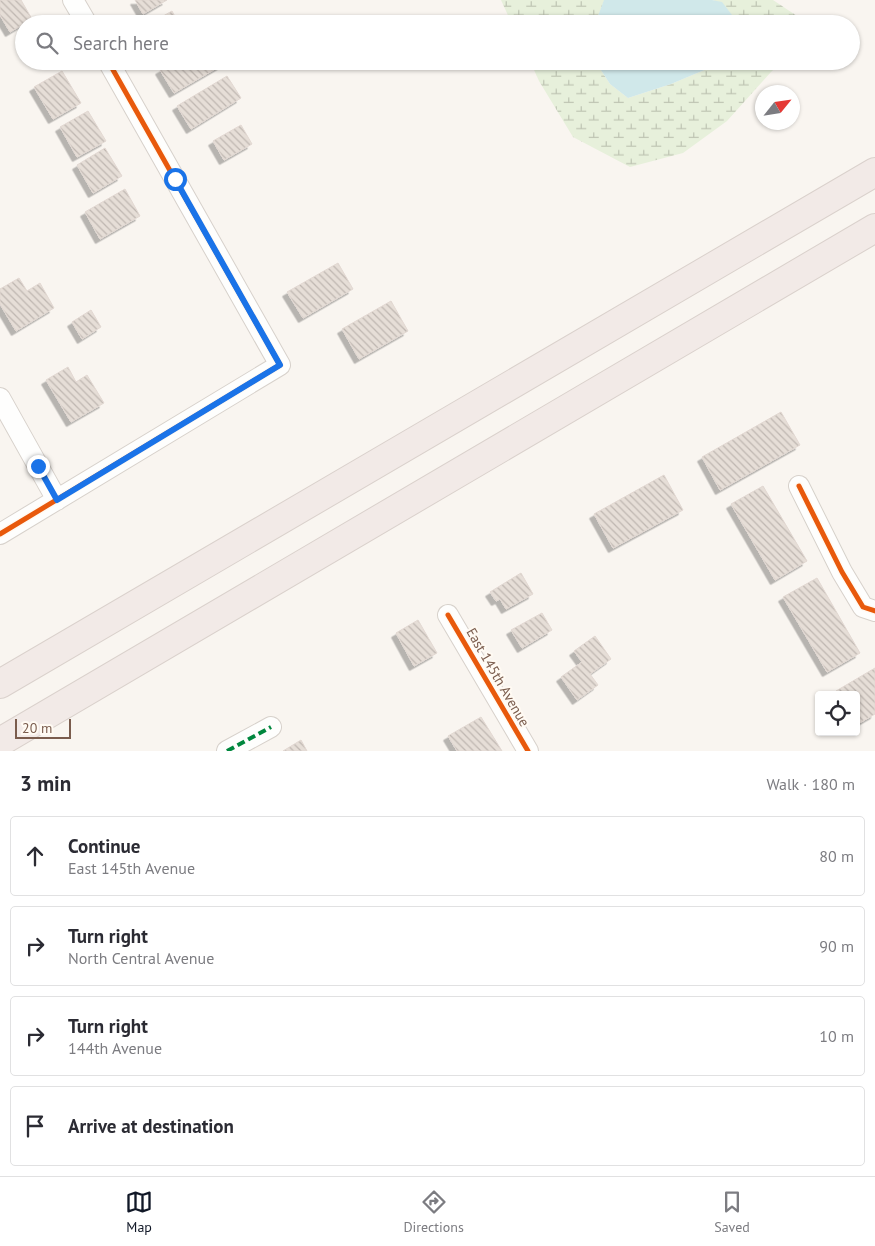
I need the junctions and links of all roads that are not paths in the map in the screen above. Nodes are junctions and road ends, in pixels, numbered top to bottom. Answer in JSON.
{"nodes":[{"id":1,"x":73,"y":0,"type":"edge"},
{"id":2,"x":82,"y":15,"type":"edge"},
{"id":3,"x":113,"y":70,"type":"edge"},
{"id":4,"x":875,"y":172,"type":"edge"},
{"id":5,"x":875,"y":228,"type":"edge"},
{"id":6,"x":0,"y":398,"type":"edge"},
{"id":7,"x":799,"y":486,"type":"dead end"},
{"id":8,"x":57,"y":500,"type":"junction"},
{"id":9,"x":0,"y":534,"type":"edge"},
{"id":10,"x":875,"y":611,"type":"edge"},
{"id":11,"x":448,"y":615,"type":"dead end"},
{"id":12,"x":0,"y":684,"type":"edge"},
{"id":13,"x":271,"y":727,"type":"dead end"},
{"id":14,"x":0,"y":742,"type":"edge"},
{"id":15,"x":227,"y":751,"type":"edge"},
{"id":16,"x":528,"y":751,"type":"edge"}],
"edges":[{"from":1,"to":2,"type":"street"},
{"from":3,"to":8,"type":"street"},
{"from":4,"to":12,"type":"highway"},
{"from":5,"to":14,"type":"highway"},
{"from":6,"to":8,"type":"street"},
{"from":7,"to":10,"type":"street"},
{"from":8,"to":9,"type":"street"},
{"from":11,"to":16,"type":"street","name":"East 145th Avenue"},
{"from":13,"to":15,"type":"street"}]}
